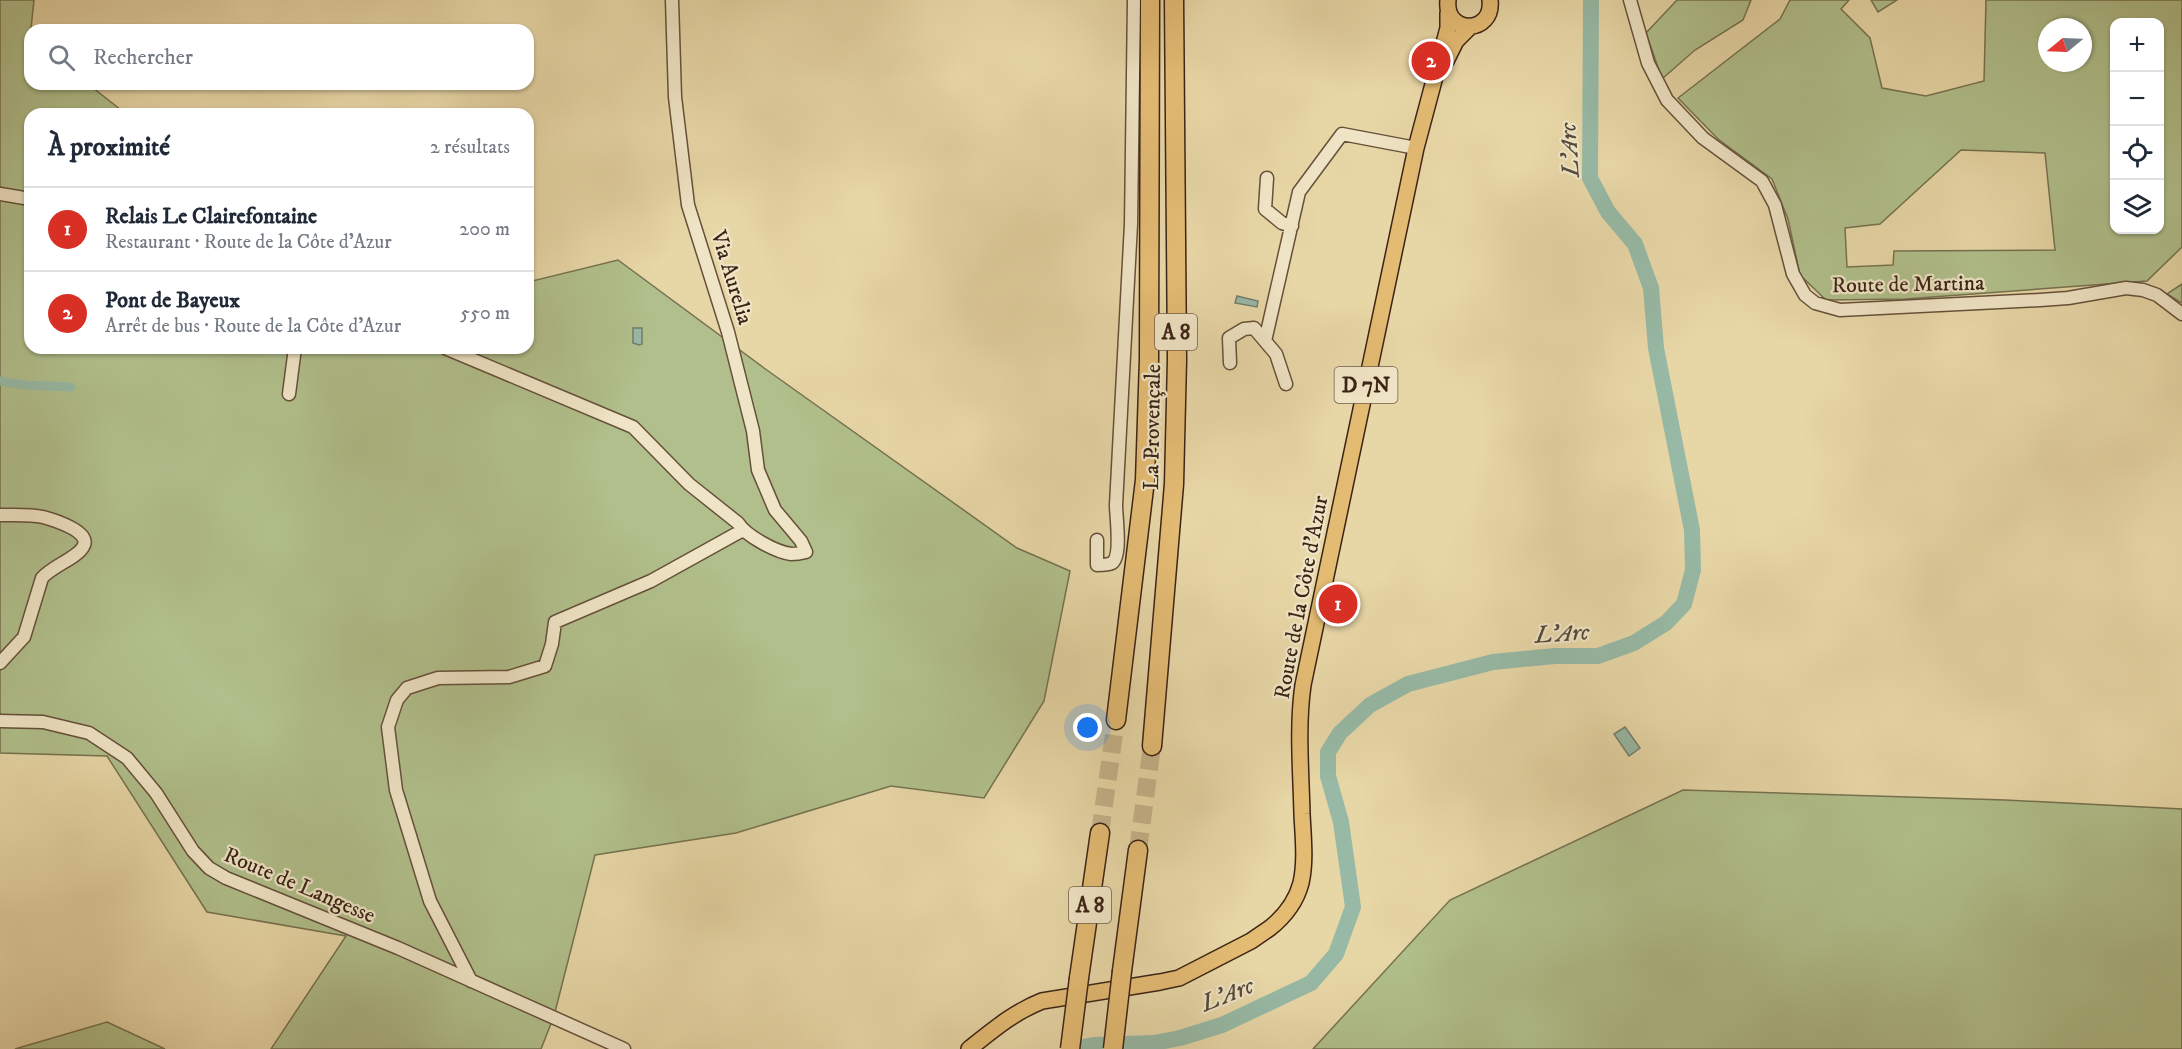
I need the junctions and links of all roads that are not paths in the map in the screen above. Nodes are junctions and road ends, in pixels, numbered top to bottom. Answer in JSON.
{"nodes":[{"id":1,"x":672,"y":0,"type":"edge"},
{"id":2,"x":1134,"y":0,"type":"edge"},
{"id":3,"x":1150,"y":0,"type":"edge"},
{"id":4,"x":1173,"y":0,"type":"edge"},
{"id":5,"x":1630,"y":0,"type":"edge"},
{"id":6,"x":1492,"y":3,"type":"edge"},
{"id":7,"x":1448,"y":6,"type":"edge"},
{"id":8,"x":1470,"y":27,"type":"junction"},
{"id":9,"x":1431,"y":87,"type":"junction"},
{"id":10,"x":1416,"y":148,"type":"junction"},
{"id":11,"x":1267,"y":177,"type":"dead end"},
{"id":12,"x":0,"y":194,"type":"edge"},
{"id":13,"x":24,"y":200,"type":"edge"},
{"id":14,"x":1292,"y":226,"type":"junction"},
{"id":15,"x":2182,"y":314,"type":"edge"},
{"id":16,"x":1265,"y":341,"type":"junction"},
{"id":17,"x":294,"y":354,"type":"edge"},
{"id":18,"x":459,"y":354,"type":"edge"},
{"id":19,"x":1230,"y":363,"type":"dead end"},
{"id":20,"x":1286,"y":384,"type":"dead end"},
{"id":21,"x":289,"y":393,"type":"dead end"},
{"id":22,"x":0,"y":515,"type":"edge"},
{"id":23,"x":743,"y":530,"type":"junction"},
{"id":24,"x":1097,"y":540,"type":"dead end"},
{"id":25,"x":0,"y":663,"type":"edge"},
{"id":26,"x":1116,"y":720,"type":"tunnel mouth"},
{"id":27,"x":0,"y":721,"type":"edge"},
{"id":28,"x":1152,"y":746,"type":"tunnel mouth"},
{"id":29,"x":1100,"y":833,"type":"tunnel mouth"},
{"id":30,"x":1138,"y":849,"type":"tunnel mouth"},
{"id":31,"x":471,"y":981,"type":"junction"},
{"id":32,"x":624,"y":1049,"type":"edge"},
{"id":33,"x":969,"y":1049,"type":"edge"},
{"id":34,"x":1070,"y":1049,"type":"edge"},
{"id":35,"x":1113,"y":1049,"type":"edge"}],
"edges":[{"from":1,"to":23,"type":"street","name":"Via Aurelia"},
{"from":2,"to":24,"type":"street"},
{"from":3,"to":26,"type":"highway","name":"La Provençale","number":"A 8"},
{"from":4,"to":28,"type":"highway","name":"La Provençale","number":"A 8"},
{"from":5,"to":15,"type":"street","name":"Route de Martina"},
{"from":6,"to":8,"type":"main road","name":"Route de la Côte d'Azur"},
{"from":7,"to":8,"type":"main road"},
{"from":7,"to":9,"type":"main road","name":"Route de la Côte d'Azur","number":"D 7N"},
{"from":8,"to":9,"type":"main road","name":"Route de la Côte d'Azur","number":"D 7N"},
{"from":9,"to":10,"type":"main road","name":"Route de la Côte d'Azur","number":"D 7N"},
{"from":10,"to":14,"type":"street"},
{"from":10,"to":33,"type":"main road","name":"Route de la Côte d'Azur","number":"D 7N"},
{"from":11,"to":14,"type":"street"},
{"from":12,"to":13,"type":"street"},
{"from":14,"to":16,"type":"street"},
{"from":16,"to":19,"type":"street"},
{"from":16,"to":20,"type":"street"},
{"from":17,"to":21,"type":"street"},
{"from":18,"to":23,"type":"street"},
{"from":22,"to":25,"type":"street"},
{"from":23,"to":31,"type":"street"},
{"from":27,"to":31,"type":"street","name":"Route de Langesse"},
{"from":29,"to":34,"type":"highway","number":"A 8","bridge":true},
{"from":30,"to":35,"type":"highway","number":"A 8","bridge":true},
{"from":31,"to":32,"type":"street","name":"Route de Langesse"}]}
